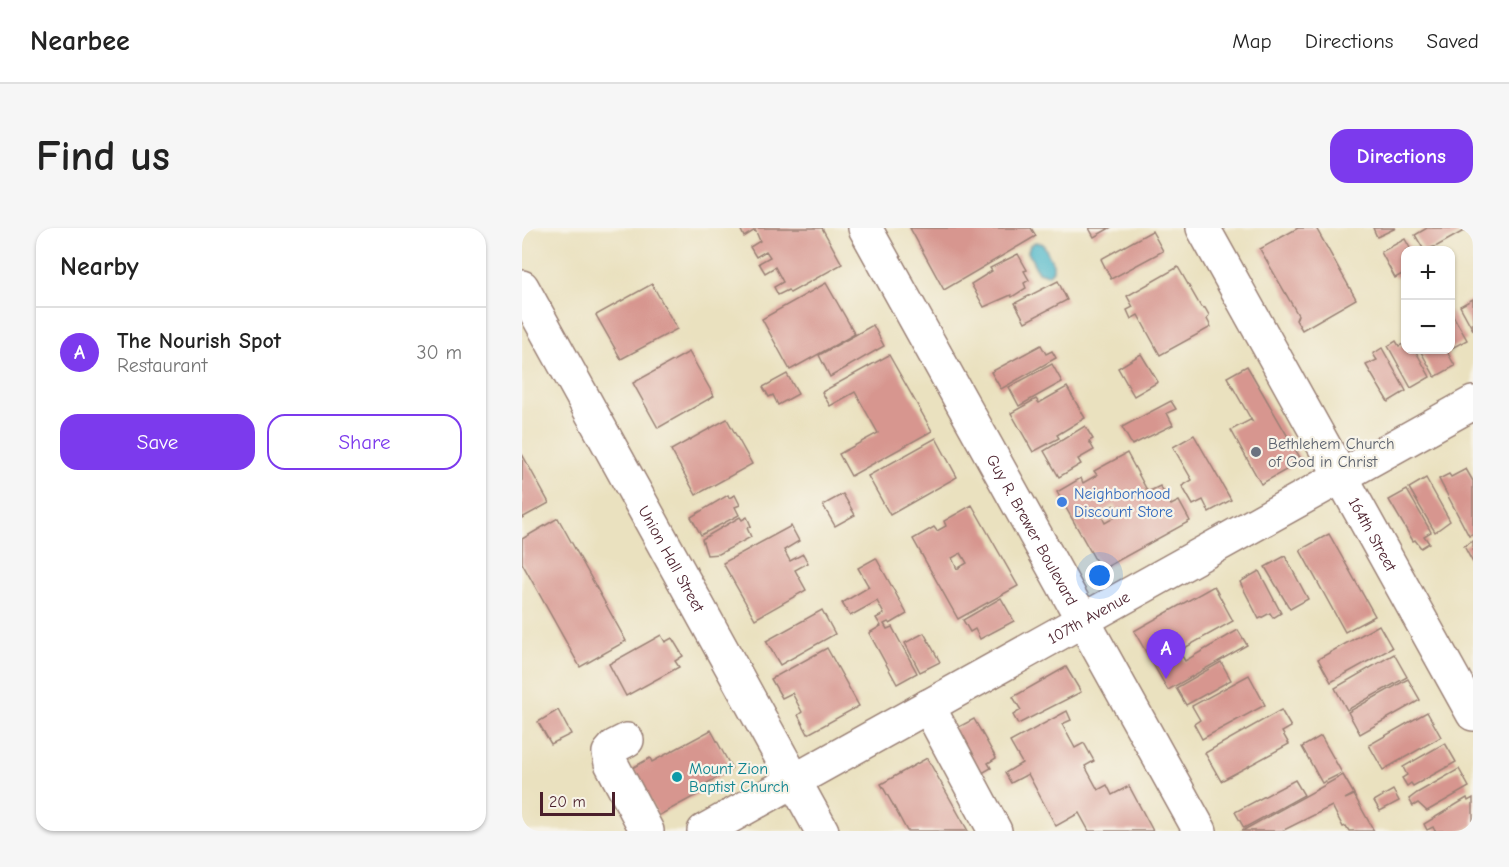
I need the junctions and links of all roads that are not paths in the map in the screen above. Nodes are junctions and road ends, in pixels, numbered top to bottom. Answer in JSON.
{"nodes":[{"id":1,"x":865,"y":228,"type":"edge"},
{"id":2,"x":1203,"y":228,"type":"edge"},
{"id":3,"x":522,"y":287,"type":"edge"},
{"id":4,"x":1473,"y":403,"type":"edge"},
{"id":5,"x":1341,"y":477,"type":"junction"},
{"id":6,"x":1083,"y":619,"type":"junction"},
{"id":7,"x":928,"y":706,"type":"junction"},
{"id":8,"x":1473,"y":714,"type":"edge"},
{"id":9,"x":627,"y":740,"type":"dead end"},
{"id":10,"x":794,"y":781,"type":"junction"},
{"id":11,"x":710,"y":829,"type":"edge"},
{"id":12,"x":647,"y":831,"type":"edge"},
{"id":13,"x":822,"y":831,"type":"edge"},
{"id":14,"x":995,"y":831,"type":"edge"},
{"id":15,"x":1200,"y":831,"type":"edge"}],
"edges":[{"from":1,"to":6,"type":"street","name":"Guy R. Brewer Boulevard"},
{"from":2,"to":5,"type":"street","name":"164th Street"},
{"from":3,"to":10,"type":"street","name":"Union Hall Street"},
{"from":4,"to":5,"type":"street","name":"107th Avenue"},
{"from":5,"to":6,"type":"street","name":"107th Avenue"},
{"from":5,"to":8,"type":"street","name":"164th Street"},
{"from":6,"to":7,"type":"street","name":"107th Avenue"},
{"from":6,"to":15,"type":"street","name":"Guy R. Brewer Boulevard"},
{"from":7,"to":10,"type":"street","name":"107th Avenue"},
{"from":7,"to":14,"type":"street"},
{"from":9,"to":12,"type":"street"},
{"from":10,"to":11,"type":"street","name":"107th Avenue"},
{"from":10,"to":13,"type":"street","name":"Union Hall Street"}]}
